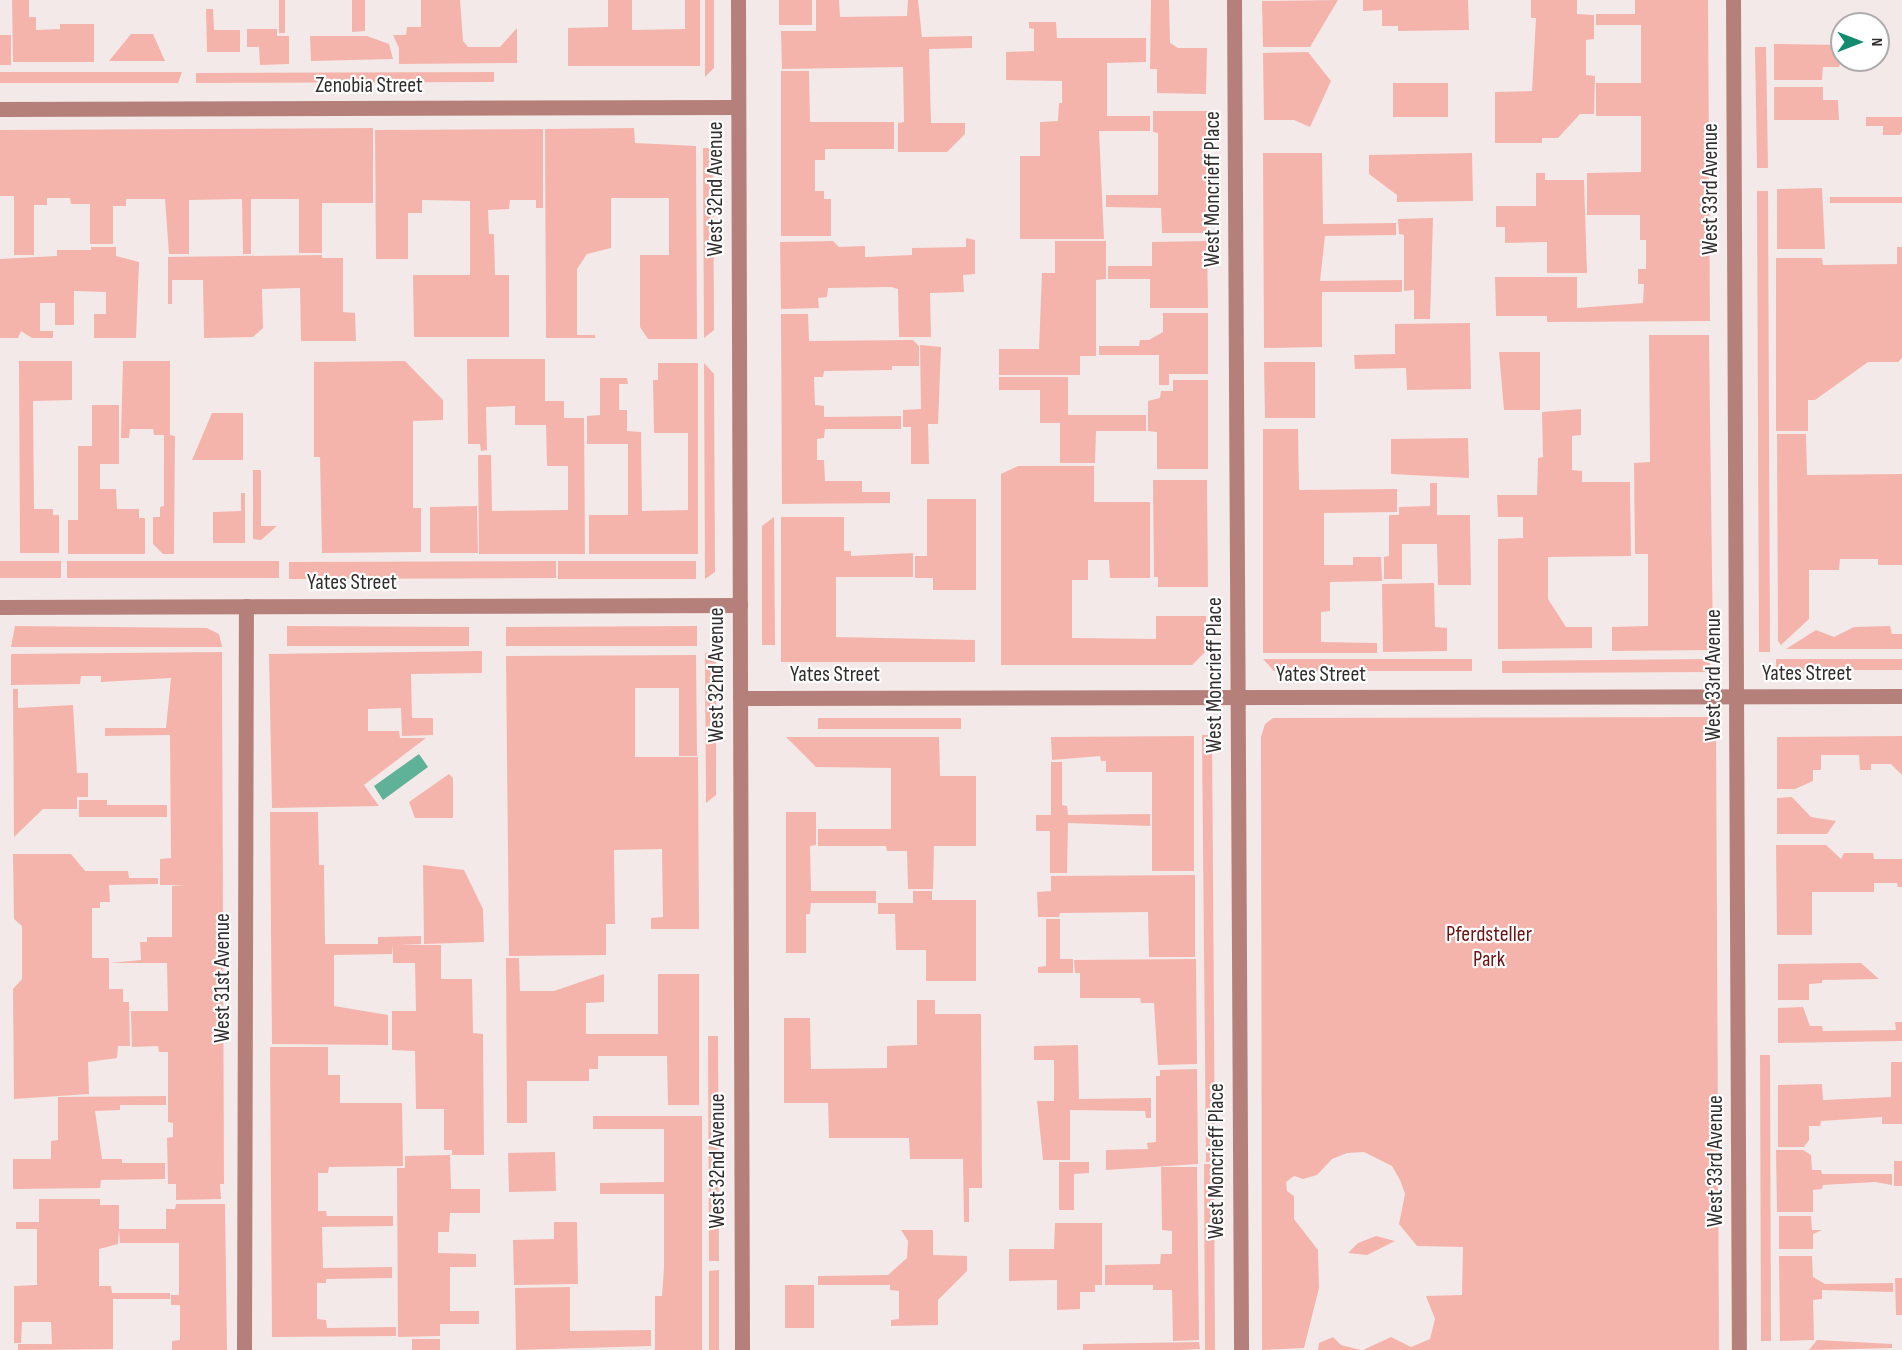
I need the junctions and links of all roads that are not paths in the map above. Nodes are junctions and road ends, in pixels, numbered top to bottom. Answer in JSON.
{"nodes":[{"id":1,"x":738,"y":0,"type":"edge"},
{"id":2,"x":1234,"y":0,"type":"edge"},
{"id":3,"x":1733,"y":0,"type":"edge"},
{"id":4,"x":738,"y":107,"type":"junction"},
{"id":5,"x":0,"y":110,"type":"edge"},
{"id":6,"x":740,"y":605,"type":"junction"},
{"id":7,"x":0,"y":606,"type":"edge"},
{"id":8,"x":246,"y":606,"type":"junction"},
{"id":9,"x":1736,"y":696,"type":"junction"},
{"id":10,"x":1902,"y":696,"type":"edge"},
{"id":11,"x":1237,"y":697,"type":"junction"},
{"id":12,"x":740,"y":698,"type":"junction"},
{"id":13,"x":244,"y":1350,"type":"edge"},
{"id":14,"x":741,"y":1350,"type":"edge"},
{"id":15,"x":1240,"y":1350,"type":"edge"},
{"id":16,"x":1740,"y":1350,"type":"edge"}],
"edges":[{"from":1,"to":4,"type":"street","name":"West 32nd Avenue"},
{"from":2,"to":11,"type":"street","name":"West Moncrieff Place"},
{"from":3,"to":9,"type":"street","name":"West 33rd Avenue"},
{"from":4,"to":5,"type":"street","name":"Zenobia Street"},
{"from":4,"to":6,"type":"street","name":"West 32nd Avenue"},
{"from":6,"to":8,"type":"street","name":"Yates Street"},
{"from":6,"to":12,"type":"street","name":"West 32nd Avenue"},
{"from":7,"to":8,"type":"street","name":"Yates Street"},
{"from":8,"to":13,"type":"street","name":"West 31st Avenue"},
{"from":9,"to":10,"type":"street","name":"Yates Street"},
{"from":9,"to":11,"type":"street","name":"Yates Street"},
{"from":9,"to":16,"type":"street","name":"West 33rd Avenue"},
{"from":11,"to":12,"type":"street","name":"Yates Street"},
{"from":11,"to":15,"type":"street","name":"West Moncrieff Place"},
{"from":12,"to":14,"type":"street","name":"West 32nd Avenue"}]}
